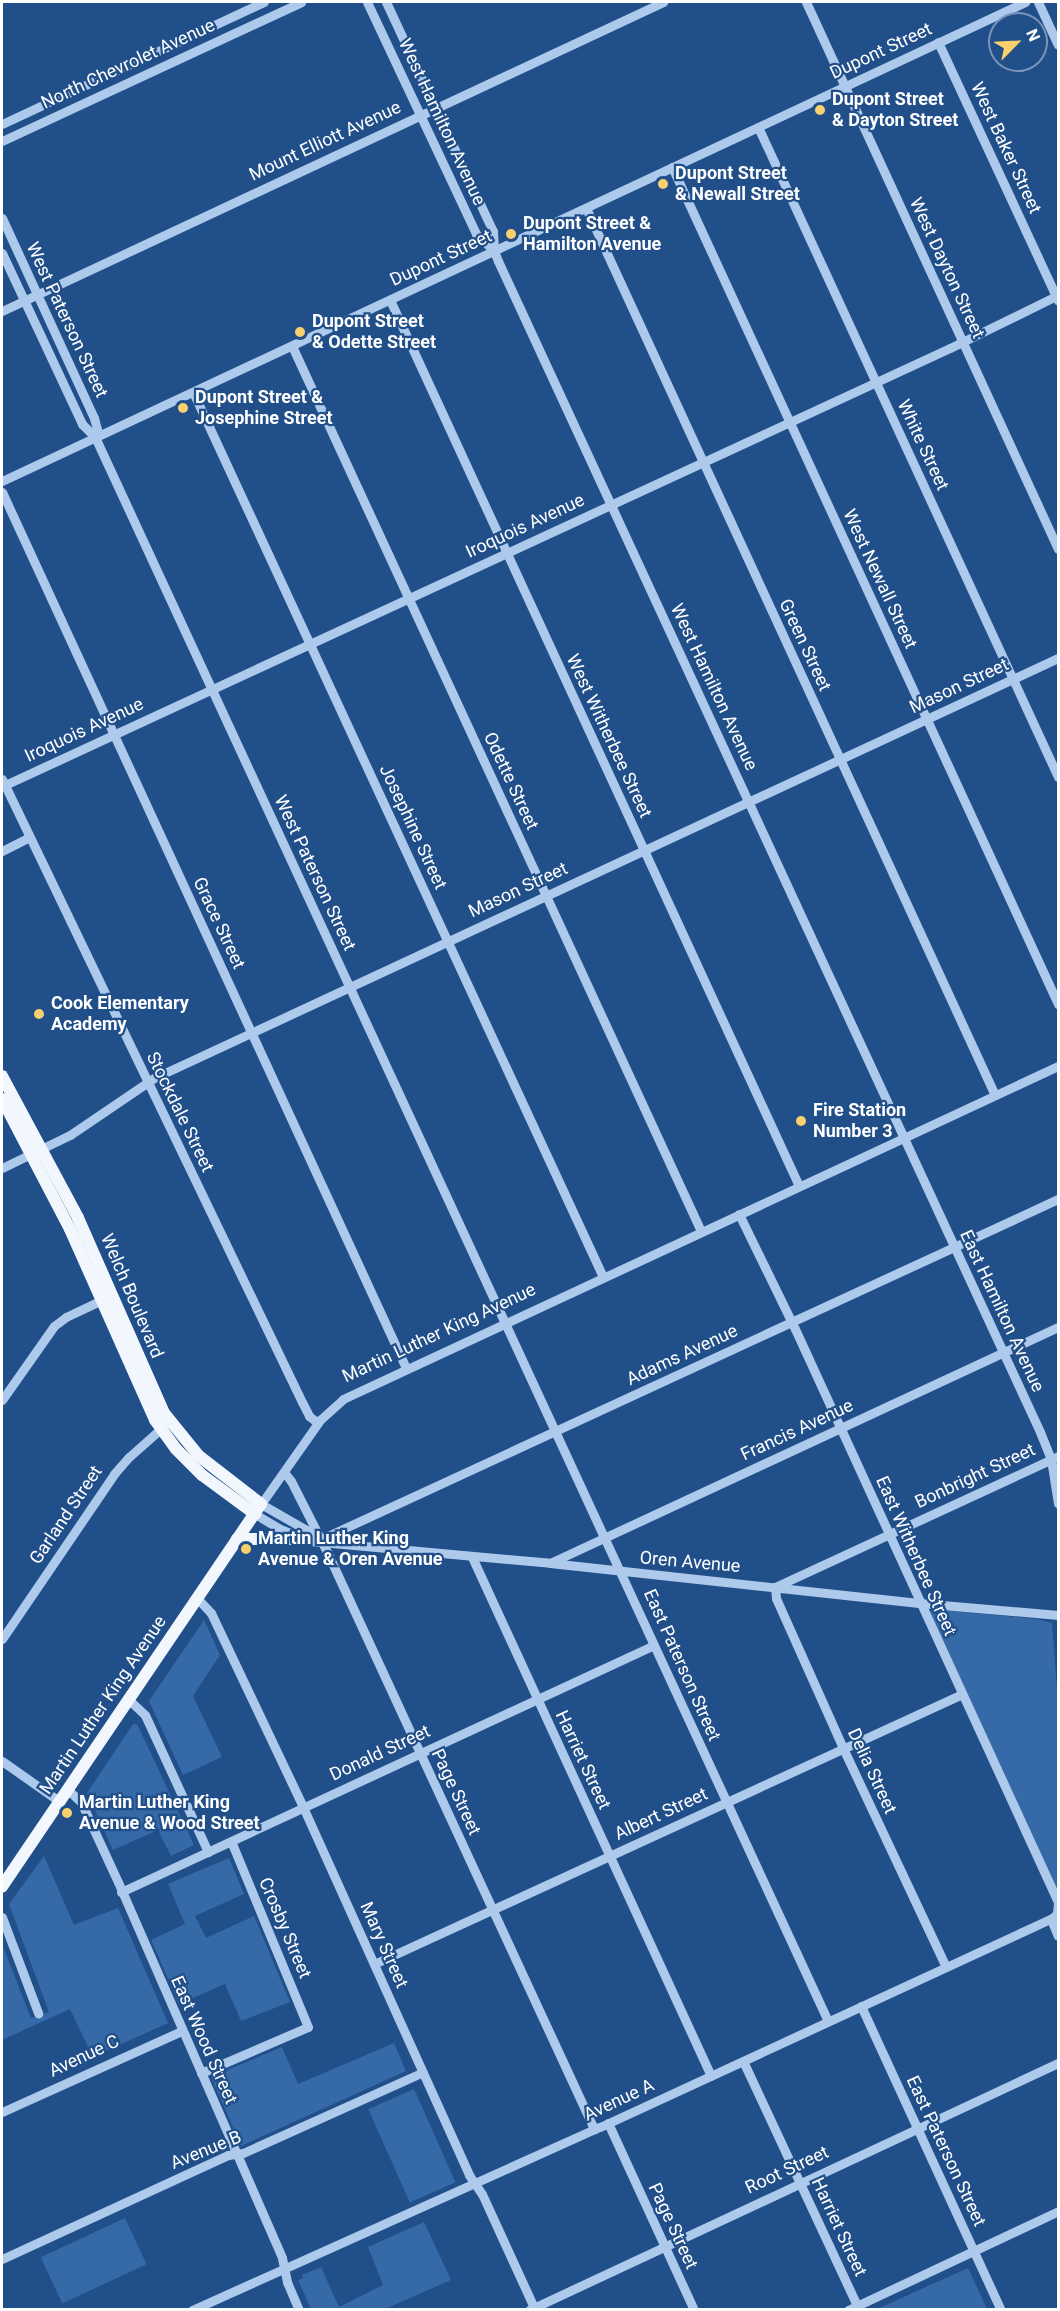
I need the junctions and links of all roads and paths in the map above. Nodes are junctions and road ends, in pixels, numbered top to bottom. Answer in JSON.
{"nodes":[{"id":1,"x":264,"y":2,"type":"edge"},
{"id":2,"x":301,"y":2,"type":"edge"},
{"id":3,"x":367,"y":2,"type":"edge"},
{"id":4,"x":386,"y":2,"type":"edge"},
{"id":5,"x":663,"y":2,"type":"edge"},
{"id":6,"x":806,"y":2,"type":"edge"},
{"id":7,"x":1025,"y":2,"type":"edge"},
{"id":8,"x":1038,"y":2,"type":"edge"},
{"id":9,"x":938,"y":42,"type":"junction"},
{"id":10,"x":1059,"y":45,"type":"edge"},
{"id":11,"x":168,"y":47,"type":"junction"},
{"id":12,"x":174,"y":61,"type":"junction"},
{"id":13,"x":845,"y":86,"type":"junction"},
{"id":14,"x":435,"y":108,"type":"junction"},
{"id":15,"x":420,"y":115,"type":"junction"},
{"id":16,"x":2,"y":124,"type":"edge"},
{"id":17,"x":758,"y":127,"type":"junction"},
{"id":18,"x":2,"y":141,"type":"edge"},
{"id":19,"x":672,"y":167,"type":"junction"},
{"id":20,"x":586,"y":208,"type":"junction"},
{"id":21,"x":2,"y":218,"type":"edge"},
{"id":22,"x":494,"y":251,"type":"junction"},
{"id":23,"x":2,"y":253,"type":"edge"},
{"id":24,"x":36,"y":294,"type":"junction"},
{"id":25,"x":1058,"y":297,"type":"edge"},
{"id":26,"x":24,"y":300,"type":"junction"},
{"id":27,"x":390,"y":300,"type":"junction"},
{"id":28,"x":2,"y":311,"type":"edge"},
{"id":29,"x":963,"y":342,"type":"junction"},
{"id":30,"x":292,"y":346,"type":"junction"},
{"id":31,"x":876,"y":382,"type":"junction"},
{"id":32,"x":193,"y":392,"type":"junction"},
{"id":33,"x":789,"y":423,"type":"junction"},
{"id":34,"x":95,"y":437,"type":"junction"},
{"id":35,"x":703,"y":462,"type":"junction"},
{"id":36,"x":2,"y":481,"type":"edge"},
{"id":37,"x":2,"y":492,"type":"edge"},
{"id":38,"x":611,"y":505,"type":"junction"},
{"id":39,"x":1059,"y":549,"type":"edge"},
{"id":40,"x":507,"y":553,"type":"junction"},
{"id":41,"x":408,"y":598,"type":"junction"},
{"id":42,"x":310,"y":644,"type":"junction"},
{"id":43,"x":1059,"y":658,"type":"edge"},
{"id":44,"x":1013,"y":679,"type":"junction"},
{"id":45,"x":212,"y":689,"type":"junction"},
{"id":46,"x":927,"y":719,"type":"junction"},
{"id":47,"x":114,"y":735,"type":"junction"},
{"id":48,"x":840,"y":759,"type":"junction"},
{"id":49,"x":1059,"y":777,"type":"edge"},
{"id":50,"x":3,"y":782,"type":"edge"},
{"id":51,"x":750,"y":801,"type":"junction"},
{"id":52,"x":30,"y":837,"type":"junction"},
{"id":53,"x":644,"y":850,"type":"junction"},
{"id":54,"x":2,"y":851,"type":"edge"},
{"id":55,"x":546,"y":895,"type":"junction"},
{"id":56,"x":448,"y":941,"type":"junction"},
{"id":57,"x":350,"y":986,"type":"junction"},
{"id":58,"x":1059,"y":1004,"type":"edge"},
{"id":59,"x":251,"y":1032,"type":"junction"},
{"id":60,"x":1059,"y":1066,"type":"edge"},
{"id":61,"x":2,"y":1076,"type":"edge"},
{"id":62,"x":147,"y":1081,"type":"junction"},
{"id":63,"x":996,"y":1095,"type":"junction"},
{"id":64,"x":2,"y":1099,"type":"edge"},
{"id":65,"x":903,"y":1138,"type":"junction"},
{"id":66,"x":37,"y":1151,"type":"junction"},
{"id":67,"x":2,"y":1168,"type":"edge"},
{"id":68,"x":799,"y":1186,"type":"junction"},
{"id":69,"x":1059,"y":1199,"type":"edge"},
{"id":70,"x":739,"y":1214,"type":"junction"},
{"id":71,"x":701,"y":1231,"type":"junction"},
{"id":72,"x":955,"y":1249,"type":"junction"},
{"id":73,"x":603,"y":1277,"type":"junction"},
{"id":74,"x":109,"y":1297,"type":"junction"},
{"id":75,"x":505,"y":1322,"type":"junction"},
{"id":76,"x":791,"y":1323,"type":"junction"},
{"id":77,"x":1059,"y":1327,"type":"edge"},
{"id":78,"x":1003,"y":1353,"type":"junction"},
{"id":79,"x":406,"y":1368,"type":"junction"},
{"id":80,"x":2,"y":1400,"type":"edge"},
{"id":81,"x":318,"y":1424,"type":"junction"},
{"id":82,"x":165,"y":1425,"type":"junction"},
{"id":83,"x":840,"y":1428,"type":"junction"},
{"id":84,"x":557,"y":1431,"type":"junction"},
{"id":85,"x":1055,"y":1457,"type":"edge"},
{"id":86,"x":284,"y":1472,"type":"junction"},
{"id":87,"x":1059,"y":1503,"type":"edge"},
{"id":88,"x":258,"y":1509,"type":"junction"},
{"id":89,"x":889,"y":1534,"type":"junction"},
{"id":90,"x":606,"y":1537,"type":"junction"},
{"id":91,"x":237,"y":1539,"type":"junction"},
{"id":92,"x":304,"y":1539,"type":"junction"},
{"id":93,"x":319,"y":1540,"type":"junction"},
{"id":94,"x":472,"y":1557,"type":"junction"},
{"id":95,"x":550,"y":1563,"type":"junction"},
{"id":96,"x":622,"y":1572,"type":"junction"},
{"id":97,"x":775,"y":1587,"type":"junction"},
{"id":98,"x":197,"y":1598,"type":"junction"},
{"id":99,"x":919,"y":1603,"type":"junction"},
{"id":100,"x":1059,"y":1615,"type":"edge"},
{"id":101,"x":2,"y":1639,"type":"edge"},
{"id":102,"x":654,"y":1645,"type":"junction"},
{"id":103,"x":962,"y":1694,"type":"junction"},
{"id":104,"x":537,"y":1698,"type":"junction"},
{"id":105,"x":128,"y":1699,"type":"junction"},
{"id":106,"x":843,"y":1748,"type":"junction"},
{"id":107,"x":419,"y":1753,"type":"junction"},
{"id":108,"x":2,"y":1761,"type":"edge"},
{"id":109,"x":67,"y":1789,"type":"junction"},
{"id":110,"x":59,"y":1801,"type":"junction"},
{"id":111,"x":726,"y":1802,"type":"junction"},
{"id":112,"x":303,"y":1807,"type":"junction"},
{"id":113,"x":231,"y":1841,"type":"junction"},
{"id":114,"x":208,"y":1852,"type":"junction"},
{"id":115,"x":610,"y":1856,"type":"junction"},
{"id":116,"x":2,"y":1886,"type":"edge"},
{"id":117,"x":122,"y":1892,"type":"junction"},
{"id":118,"x":493,"y":1910,"type":"junction"},
{"id":119,"x":1054,"y":1916,"type":"junction"},
{"id":120,"x":2,"y":1917,"type":"edge"},
{"id":121,"x":1059,"y":1936,"type":"edge"},
{"id":122,"x":374,"y":1964,"type":"junction"},
{"id":123,"x":946,"y":1967,"type":"junction"},
{"id":124,"x":861,"y":2006,"type":"junction"},
{"id":125,"x":38,"y":2013,"type":"dead end"},
{"id":126,"x":828,"y":2021,"type":"junction"},
{"id":127,"x":181,"y":2031,"type":"junction"},
{"id":128,"x":744,"y":2061,"type":"junction"},
{"id":129,"x":1059,"y":2063,"type":"edge"},
{"id":130,"x":423,"y":2072,"type":"junction"},
{"id":131,"x":201,"y":2073,"type":"junction"},
{"id":132,"x":711,"y":2076,"type":"junction"},
{"id":133,"x":2,"y":2112,"type":"edge"},
{"id":134,"x":608,"y":2123,"type":"junction"},
{"id":135,"x":917,"y":2128,"type":"junction"},
{"id":136,"x":594,"y":2129,"type":"junction"},
{"id":137,"x":236,"y":2154,"type":"junction"},
{"id":138,"x":800,"y":2182,"type":"junction"},
{"id":139,"x":476,"y":2184,"type":"junction"},
{"id":140,"x":1059,"y":2211,"type":"edge"},
{"id":141,"x":664,"y":2245,"type":"junction"},
{"id":142,"x":974,"y":2250,"type":"junction"},
{"id":143,"x":2,"y":2259,"type":"edge"},
{"id":144,"x":284,"y":2268,"type":"junction"},
{"id":145,"x":533,"y":2308,"type":"edge"},
{"id":146,"x":855,"y":2308,"type":"edge"},
{"id":147,"x":192,"y":2310,"type":"edge"},
{"id":148,"x":299,"y":2310,"type":"edge"},
{"id":149,"x":694,"y":2310,"type":"edge"},
{"id":150,"x":1001,"y":2310,"type":"edge"}],
"edges":[{"from":1,"to":11,"type":"street","name":"North Chevrolet Avenue"},
{"from":2,"to":12,"type":"street","name":"North Chevrolet Avenue"},
{"from":3,"to":15,"type":"street","name":"West Hamilton Avenue"},
{"from":4,"to":14,"type":"street","name":"West Hamilton Avenue"},
{"from":5,"to":14,"type":"street","name":"Mount Elliott Avenue"},
{"from":6,"to":13,"type":"street","name":"West Dayton Street"},
{"from":7,"to":9,"type":"street","name":"Dupont Street"},
{"from":8,"to":10,"type":"street"},
{"from":9,"to":13,"type":"street","name":"Dupont Street"},
{"from":9,"to":25,"type":"street","name":"West Baker Street"},
{"from":11,"to":12,"type":"street"},
{"from":11,"to":16,"type":"street","name":"North Chevrolet Avenue"},
{"from":12,"to":18,"type":"street","name":"North Chevrolet Avenue"},
{"from":13,"to":17,"type":"street","name":"Dupont Street"},
{"from":13,"to":29,"type":"street","name":"West Dayton Street"},
{"from":14,"to":15,"type":"street","name":"Mount Elliott Avenue"},
{"from":14,"to":22,"type":"street","name":"West Hamilton Avenue"},
{"from":15,"to":22,"type":"street","name":"West Hamilton Avenue"},
{"from":15,"to":24,"type":"street","name":"Mount Elliott Avenue"},
{"from":17,"to":19,"type":"street","name":"Dupont Street"},
{"from":17,"to":31,"type":"street","name":"White Street"},
{"from":19,"to":20,"type":"street","name":"Dupont Street"},
{"from":19,"to":33,"type":"street","name":"West Newall Street"},
{"from":20,"to":22,"type":"street","name":"Dupont Street"},
{"from":20,"to":35,"type":"street","name":"Green Street"},
{"from":21,"to":24,"type":"street","name":"West Paterson Street"},
{"from":22,"to":27,"type":"street","name":"Dupont Street"},
{"from":22,"to":38,"type":"street","name":"West Hamilton Avenue"},
{"from":23,"to":26,"type":"street","name":"West Paterson Street"},
{"from":24,"to":26,"type":"street","name":"Mount Elliott Avenue"},
{"from":24,"to":34,"type":"street","name":"West Paterson Street"},
{"from":25,"to":29,"type":"street","name":"Iroquois Avenue"},
{"from":26,"to":28,"type":"street","name":"Mount Elliott Avenue"},
{"from":26,"to":34,"type":"street","name":"West Paterson Street"},
{"from":27,"to":30,"type":"street","name":"Dupont Street"},
{"from":27,"to":40,"type":"street","name":"West Witherbee Street"},
{"from":29,"to":31,"type":"street","name":"Iroquois Avenue"},
{"from":29,"to":39,"type":"street","name":"West Dayton Street"},
{"from":30,"to":32,"type":"street","name":"Dupont Street"},
{"from":30,"to":41,"type":"street","name":"Odette Street"},
{"from":31,"to":33,"type":"street","name":"Iroquois Avenue"},
{"from":31,"to":44,"type":"street","name":"White Street"},
{"from":32,"to":34,"type":"street","name":"Dupont Street"},
{"from":32,"to":42,"type":"street","name":"Josephine Street"},
{"from":33,"to":35,"type":"street","name":"Iroquois Avenue"},
{"from":33,"to":46,"type":"street","name":"West Newall Street"},
{"from":34,"to":36,"type":"street","name":"Dupont Street"},
{"from":34,"to":45,"type":"street","name":"West Paterson Street"},
{"from":35,"to":38,"type":"street","name":"Iroquois Avenue"},
{"from":35,"to":48,"type":"street","name":"Green Street"},
{"from":37,"to":47,"type":"street","name":"Grace Street"},
{"from":38,"to":40,"type":"street","name":"Iroquois Avenue"},
{"from":38,"to":51,"type":"street","name":"West Hamilton Avenue"},
{"from":40,"to":41,"type":"street","name":"Iroquois Avenue"},
{"from":40,"to":53,"type":"street","name":"West Witherbee Street"},
{"from":41,"to":42,"type":"street","name":"Iroquois Avenue"},
{"from":41,"to":55,"type":"street","name":"Odette Street"},
{"from":42,"to":45,"type":"street","name":"Iroquois Avenue"},
{"from":42,"to":56,"type":"street","name":"Josephine Street"},
{"from":43,"to":44,"type":"street","name":"Mason Street"},
{"from":44,"to":46,"type":"street","name":"Mason Street"},
{"from":44,"to":49,"type":"street","name":"White Street"},
{"from":45,"to":47,"type":"street","name":"Iroquois Avenue"},
{"from":45,"to":57,"type":"street","name":"West Paterson Street"},
{"from":46,"to":48,"type":"street","name":"Mason Street"},
{"from":46,"to":58,"type":"street","name":"West Newall Street"},
{"from":47,"to":50,"type":"street","name":"Iroquois Avenue"},
{"from":47,"to":59,"type":"street","name":"Grace Street"},
{"from":48,"to":51,"type":"street","name":"Mason Street"},
{"from":48,"to":63,"type":"street","name":"Green Street"},
{"from":50,"to":52,"type":"street","name":"Stockdale Street"},
{"from":51,"to":53,"type":"street","name":"Mason Street"},
{"from":51,"to":65,"type":"street","name":"West Hamilton Avenue"},
{"from":52,"to":54,"type":"street"},
{"from":52,"to":62,"type":"street","name":"Stockdale Street"},
{"from":53,"to":55,"type":"street","name":"Mason Street"},
{"from":53,"to":68,"type":"street","name":"West Witherbee Street"},
{"from":55,"to":56,"type":"street","name":"Mason Street"},
{"from":55,"to":71,"type":"street","name":"Odette Street"},
{"from":56,"to":57,"type":"street","name":"Mason Street"},
{"from":56,"to":73,"type":"street","name":"Josephine Street"},
{"from":57,"to":59,"type":"street","name":"Mason Street"},
{"from":57,"to":75,"type":"street","name":"West Paterson Street"},
{"from":59,"to":62,"type":"street","name":"Mason Street"},
{"from":59,"to":79,"type":"street","name":"Grace Street"},
{"from":60,"to":63,"type":"street","name":"Martin Luther King Avenue"},
{"from":61,"to":66,"type":"main road","name":"Welch Boulevard"},
{"from":62,"to":66,"type":"street","name":"Mason Street"},
{"from":62,"to":81,"type":"street","name":"Stockdale Street"},
{"from":63,"to":65,"type":"street","name":"Martin Luther King Avenue"},
{"from":64,"to":66,"type":"main road","name":"Welch Boulevard"},
{"from":65,"to":68,"type":"street","name":"Martin Luther King Avenue"},
{"from":65,"to":72,"type":"street","name":"East Hamilton Avenue"},
{"from":66,"to":67,"type":"street","name":"Mason Street"},
{"from":66,"to":74,"type":"main road","name":"Welch Boulevard"},
{"from":68,"to":70,"type":"street","name":"Martin Luther King Avenue"},
{"from":69,"to":72,"type":"street","name":"Adams Avenue"},
{"from":70,"to":71,"type":"street","name":"Martin Luther King Avenue"},
{"from":70,"to":76,"type":"street","name":"East Witherbee Street"},
{"from":71,"to":73,"type":"street","name":"Martin Luther King Avenue"},
{"from":72,"to":76,"type":"street","name":"Adams Avenue"},
{"from":72,"to":78,"type":"street","name":"East Hamilton Avenue"},
{"from":73,"to":75,"type":"street","name":"Martin Luther King Avenue"},
{"from":74,"to":80,"type":"street"},
{"from":74,"to":82,"type":"main road","name":"Welch Boulevard"},
{"from":75,"to":79,"type":"street","name":"Martin Luther King Avenue"},
{"from":75,"to":84,"type":"street","name":"East Paterson Street"},
{"from":76,"to":83,"type":"street","name":"East Witherbee Street"},
{"from":76,"to":84,"type":"street","name":"Adams Avenue"},
{"from":77,"to":78,"type":"street","name":"Francis Avenue"},
{"from":78,"to":83,"type":"street","name":"Francis Avenue"},
{"from":78,"to":85,"type":"street","name":"East Hamilton Avenue"},
{"from":79,"to":81,"type":"street","name":"Martin Luther King Avenue"},
{"from":81,"to":86,"type":"street","name":"Martin Luther King Avenue"},
{"from":82,"to":88,"type":"main road","name":"Welch Boulevard"},
{"from":82,"to":101,"type":"street","name":"Garland Street"},
{"from":83,"to":89,"type":"street","name":"East Witherbee Street"},
{"from":83,"to":90,"type":"street","name":"Francis Avenue"},
{"from":84,"to":90,"type":"street","name":"East Paterson Street"},
{"from":84,"to":93,"type":"street","name":"Adams Avenue"},
{"from":85,"to":87,"type":"street","name":"East Hamilton Avenue"},
{"from":85,"to":89,"type":"street","name":"Bonbright Street"},
{"from":86,"to":88,"type":"street","name":"Martin Luther King Avenue"},
{"from":86,"to":93,"type":"street","name":"Page Street"},
{"from":88,"to":91,"type":"main road","name":"Martin Luther King Avenue"},
{"from":88,"to":92,"type":"street","name":"Oren Avenue"},
{"from":88,"to":93,"type":"street","name":"Oren Avenue"},
{"from":89,"to":97,"type":"street","name":"Bonbright Street"},
{"from":89,"to":99,"type":"street","name":"East Witherbee Street"},
{"from":90,"to":95,"type":"street","name":"Francis Avenue"},
{"from":90,"to":96,"type":"street","name":"East Paterson Street"},
{"from":91,"to":92,"type":"main road"},
{"from":91,"to":98,"type":"main road","name":"Martin Luther King Avenue"},
{"from":92,"to":93,"type":"street","name":"Oren Avenue"},
{"from":93,"to":94,"type":"street","name":"Oren Avenue"},
{"from":93,"to":107,"type":"street","name":"Page Street"},
{"from":94,"to":95,"type":"street","name":"Oren Avenue"},
{"from":94,"to":104,"type":"street","name":"Harriet Street"},
{"from":95,"to":96,"type":"street","name":"Oren Avenue"},
{"from":96,"to":97,"type":"street","name":"Oren Avenue"},
{"from":96,"to":102,"type":"street","name":"East Paterson Street"},
{"from":97,"to":99,"type":"street","name":"Oren Avenue"},
{"from":97,"to":106,"type":"street","name":"Delia Street"},
{"from":98,"to":105,"type":"main road","name":"Martin Luther King Avenue"},
{"from":98,"to":112,"type":"street","name":"Mary Street"},
{"from":99,"to":100,"type":"street","name":"Oren Avenue"},
{"from":99,"to":103,"type":"street","name":"East Witherbee Street"},
{"from":102,"to":104,"type":"street","name":"Donald Street"},
{"from":102,"to":111,"type":"street","name":"East Paterson Street"},
{"from":103,"to":106,"type":"street","name":"Albert Street"},
{"from":103,"to":119,"type":"street","name":"East Witherbee Street"},
{"from":104,"to":107,"type":"street","name":"Donald Street"},
{"from":104,"to":115,"type":"street","name":"Harriet Street"},
{"from":105,"to":109,"type":"main road","name":"Martin Luther King Avenue"},
{"from":105,"to":114,"type":"street"},
{"from":106,"to":111,"type":"street","name":"Albert Street"},
{"from":106,"to":123,"type":"street","name":"Delia Street"},
{"from":107,"to":112,"type":"street","name":"Donald Street"},
{"from":107,"to":118,"type":"street","name":"Page Street"},
{"from":108,"to":110,"type":"street"},
{"from":109,"to":110,"type":"main road","name":"Martin Luther King Avenue"},
{"from":109,"to":117,"type":"street","name":"East Wood Street"},
{"from":110,"to":116,"type":"main road","name":"Martin Luther King Avenue"},
{"from":111,"to":115,"type":"street","name":"Albert Street"},
{"from":111,"to":126,"type":"street","name":"East Paterson Street"},
{"from":112,"to":113,"type":"street","name":"Donald Street"},
{"from":112,"to":122,"type":"street","name":"Mary Street"},
{"from":113,"to":114,"type":"street","name":"Donald Street"},
{"from":113,"to":131,"type":"street","name":"Crosby Street"},
{"from":114,"to":117,"type":"street","name":"Donald Street"},
{"from":115,"to":118,"type":"street","name":"Albert Street"},
{"from":115,"to":132,"type":"street","name":"Harriet Street"},
{"from":117,"to":127,"type":"street","name":"East Wood Street"},
{"from":118,"to":122,"type":"street","name":"Albert Street"},
{"from":118,"to":136,"type":"street","name":"Page Street"},
{"from":119,"to":121,"type":"street","name":"East Witherbee Street"},
{"from":119,"to":123,"type":"street","name":"Avenue A"},
{"from":120,"to":125,"type":"street"},
{"from":122,"to":130,"type":"street","name":"Mary Street"},
{"from":123,"to":124,"type":"street","name":"Avenue A"},
{"from":124,"to":126,"type":"street","name":"Avenue A"},
{"from":124,"to":135,"type":"street","name":"East Paterson Street"},
{"from":126,"to":128,"type":"street","name":"Avenue A"},
{"from":127,"to":131,"type":"street","name":"East Wood Street"},
{"from":127,"to":133,"type":"street","name":"Avenue C"},
{"from":128,"to":132,"type":"street","name":"Avenue A"},
{"from":128,"to":138,"type":"street","name":"Harriet Street"},
{"from":129,"to":135,"type":"street","name":"Root Street"},
{"from":130,"to":137,"type":"street","name":"Avenue B"},
{"from":130,"to":139,"type":"street","name":"Mary Street"},
{"from":131,"to":137,"type":"street","name":"East Wood Street"},
{"from":132,"to":134,"type":"street","name":"Avenue A"},
{"from":134,"to":136,"type":"street","name":"Avenue A"},
{"from":134,"to":141,"type":"street","name":"Page Street"},
{"from":135,"to":138,"type":"street","name":"Root Street"},
{"from":135,"to":142,"type":"street","name":"East Paterson Street"},
{"from":136,"to":139,"type":"street","name":"Avenue A"},
{"from":137,"to":143,"type":"street","name":"Avenue B"},
{"from":137,"to":144,"type":"street","name":"East Wood Street"},
{"from":138,"to":141,"type":"street","name":"Root Street"},
{"from":138,"to":146,"type":"street","name":"Harriet Street"},
{"from":139,"to":144,"type":"street","name":"Avenue A"},
{"from":139,"to":145,"type":"street","name":"Mary Street"},
{"from":140,"to":142,"type":"street"},
{"from":141,"to":145,"type":"street","name":"Root Street"},
{"from":141,"to":149,"type":"street","name":"Page Street"},
{"from":142,"to":146,"type":"street"},
{"from":142,"to":150,"type":"street","name":"East Paterson Street"},
{"from":144,"to":147,"type":"street","name":"Avenue A"},
{"from":144,"to":148,"type":"street","name":"East Wood Street"}]}
